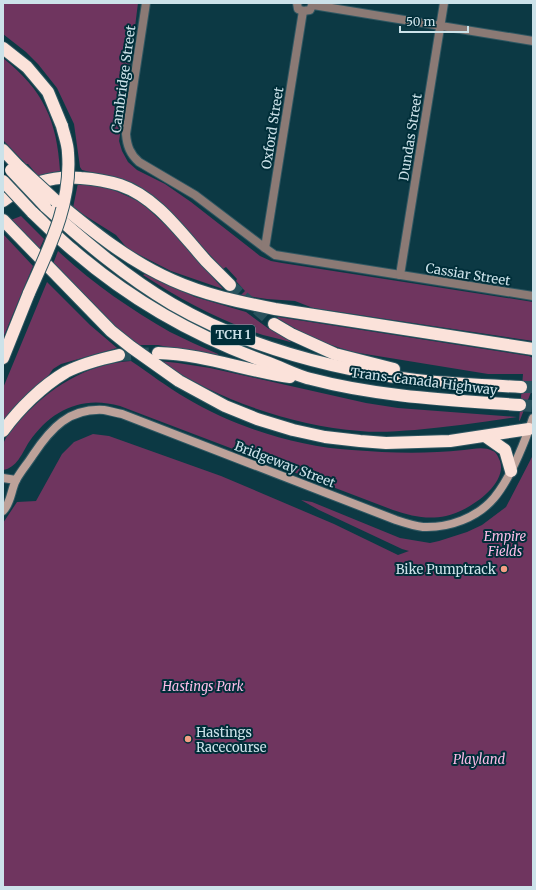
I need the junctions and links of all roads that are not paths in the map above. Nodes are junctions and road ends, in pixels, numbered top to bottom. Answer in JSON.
{"nodes":[{"id":1,"x":146,"y":3,"type":"edge"},
{"id":2,"x":297,"y":3,"type":"edge"},
{"id":3,"x":444,"y":3,"type":"edge"},
{"id":4,"x":313,"y":4,"type":"edge"},
{"id":5,"x":303,"y":12,"type":"junction"},
{"id":6,"x":440,"y":26,"type":"junction"},
{"id":7,"x":533,"y":41,"type":"edge"},
{"id":8,"x":3,"y":48,"type":"edge"},
{"id":9,"x":3,"y":150,"type":"edge"},
{"id":10,"x":133,"y":157,"type":"joint"},
{"id":11,"x":11,"y":166,"type":"edge"},
{"id":12,"x":3,"y":182,"type":"edge"},
{"id":13,"x":3,"y":201,"type":"edge"},
{"id":14,"x":51,"y":204,"type":"junction"},
{"id":15,"x":5,"y":223,"type":"edge"},
{"id":16,"x":265,"y":248,"type":"junction"},
{"id":17,"x":400,"y":275,"type":"junction"},
{"id":18,"x":230,"y":285,"type":"tunnel mouth"},
{"id":19,"x":533,"y":296,"type":"edge"},
{"id":20,"x":274,"y":324,"type":"tunnel mouth"},
{"id":21,"x":533,"y":349,"type":"edge"},
{"id":22,"x":158,"y":353,"type":"tunnel mouth"},
{"id":23,"x":119,"y":355,"type":"tunnel mouth"},
{"id":24,"x":3,"y":358,"type":"edge"},
{"id":25,"x":310,"y":379,"type":"junction"},
{"id":26,"x":456,"y":383,"type":"junction"},
{"id":27,"x":521,"y":387,"type":"tunnel mouth"},
{"id":28,"x":520,"y":405,"type":"tunnel mouth"},
{"id":29,"x":531,"y":424,"type":"edge"},
{"id":30,"x":3,"y":431,"type":"edge"},
{"id":31,"x":485,"y":436,"type":"junction"},
{"id":32,"x":511,"y":470,"type":"junction"},
{"id":33,"x":3,"y":478,"type":"edge"},
{"id":34,"x":16,"y":480,"type":"junction"},
{"id":35,"x":3,"y":511,"type":"edge"}],
"edges":[{"from":1,"to":10,"type":"street","name":"Cambridge Street"},
{"from":2,"to":5,"type":"street"},
{"from":3,"to":6,"type":"street","name":"Dundas Street"},
{"from":4,"to":5,"type":"street"},
{"from":4,"to":6,"type":"street"},
{"from":5,"to":16,"type":"street","name":"Oxford Street"},
{"from":6,"to":7,"type":"street"},
{"from":6,"to":17,"type":"street","name":"Dundas Street"},
{"from":8,"to":24,"type":"highway","bridge":true},
{"from":9,"to":11,"type":"highway","name":"Trans-Canada Highway"},
{"from":10,"to":16,"type":"street","name":"Cassiar Street"},
{"from":11,"to":14,"type":"highway","name":"Trans-Canada Highway","number":"TCH 1","bridge":true},
{"from":12,"to":25,"type":"highway","name":"Trans-Canada Highway","number":"TCH 1","bridge":true},
{"from":13,"to":18,"type":"highway"},
{"from":14,"to":21,"type":"highway"},
{"from":14,"to":26,"type":"highway","name":"Trans-Canada Highway","number":"TCH 1"},
{"from":15,"to":31,"type":"highway"},
{"from":16,"to":17,"type":"street","name":"Cassiar Street"},
{"from":17,"to":19,"type":"street","name":"Cassiar Street"},
{"from":20,"to":26,"type":"highway"},
{"from":22,"to":25,"type":"highway"},
{"from":23,"to":30,"type":"highway"},
{"from":25,"to":28,"type":"highway","name":"Trans-Canada Highway","number":"TCH 1"},
{"from":26,"to":27,"type":"highway","name":"Trans-Canada Highway","number":"TCH 1"},
{"from":29,"to":31,"type":"highway"},
{"from":29,"to":32,"type":"street","name":"Bridgeway Street"},
{"from":31,"to":32,"type":"highway"},
{"from":32,"to":34,"type":"street","name":"Bridgeway Street"},
{"from":33,"to":34,"type":"street"},
{"from":34,"to":35,"type":"street","name":"Bridgeway Street"}]}
